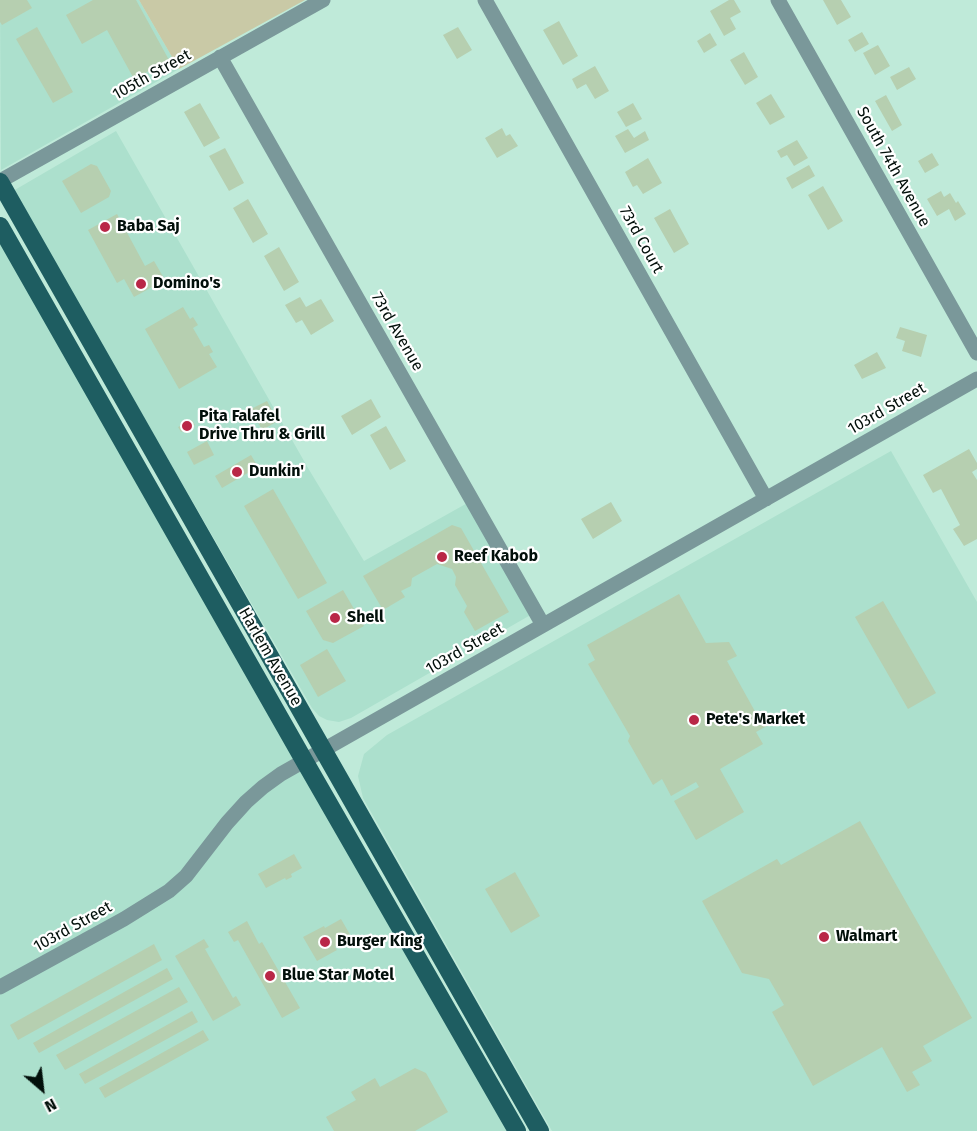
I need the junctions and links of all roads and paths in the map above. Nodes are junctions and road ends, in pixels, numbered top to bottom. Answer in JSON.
{"nodes":[{"id":1,"x":323,"y":0,"type":"edge"},
{"id":2,"x":485,"y":0,"type":"edge"},
{"id":3,"x":778,"y":0,"type":"edge"},
{"id":4,"x":220,"y":57,"type":"junction"},
{"id":5,"x":0,"y":182,"type":"edge"},
{"id":6,"x":0,"y":225,"type":"edge"},
{"id":7,"x":977,"y":352,"type":"edge"},
{"id":8,"x":977,"y":379,"type":"edge"},
{"id":9,"x":766,"y":499,"type":"junction"},
{"id":10,"x":543,"y":625,"type":"junction"},
{"id":11,"x":323,"y":750,"type":"junction"},
{"id":12,"x":306,"y":760,"type":"junction"},
{"id":13,"x":0,"y":987,"type":"edge"},
{"id":14,"x":517,"y":1131,"type":"edge"},
{"id":15,"x":540,"y":1131,"type":"edge"}],
"edges":[{"from":1,"to":4,"type":"street","name":"105th Street"},
{"from":2,"to":9,"type":"street","name":"73rd Court"},
{"from":3,"to":7,"type":"street","name":"South 74th Avenue"},
{"from":4,"to":5,"type":"street","name":"105th Street"},
{"from":4,"to":10,"type":"street","name":"73rd Avenue"},
{"from":5,"to":11,"type":"main road","name":"Harlem Avenue"},
{"from":6,"to":12,"type":"main road","name":"Harlem Avenue"},
{"from":8,"to":9,"type":"street","name":"103rd Street"},
{"from":9,"to":10,"type":"street","name":"103rd Street"},
{"from":10,"to":11,"type":"street","name":"103rd Street"},
{"from":11,"to":12,"type":"street","name":"103rd Street"},
{"from":11,"to":15,"type":"main road","name":"Harlem Avenue"},
{"from":12,"to":13,"type":"street","name":"103rd Street"},
{"from":12,"to":14,"type":"main road","name":"Harlem Avenue"}]}
